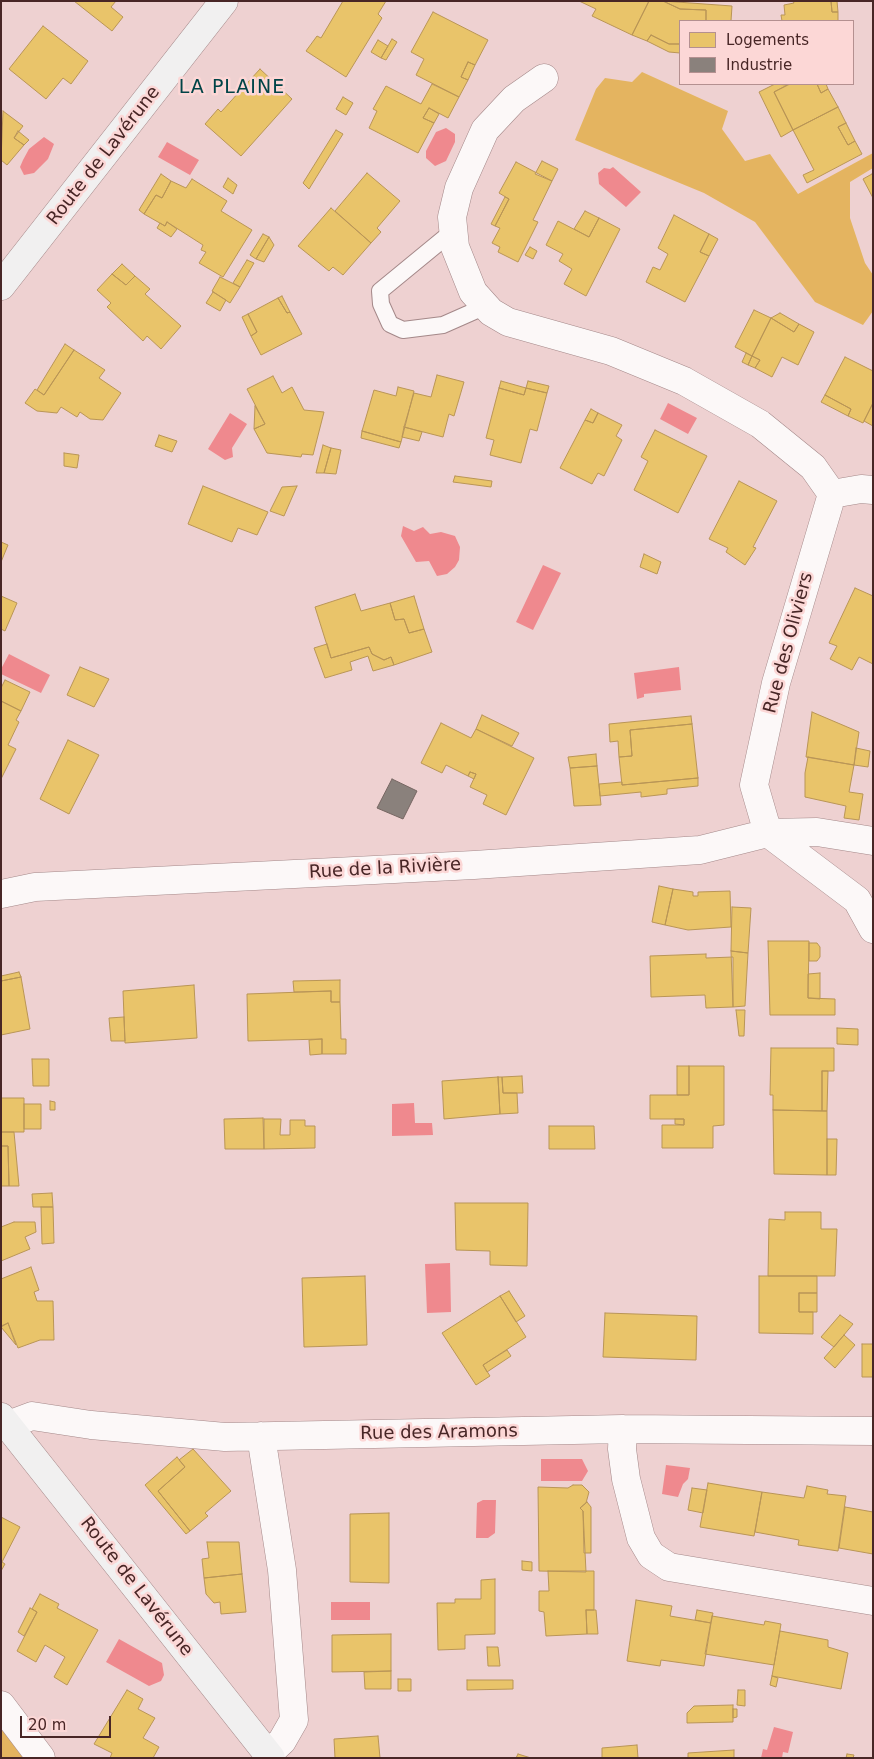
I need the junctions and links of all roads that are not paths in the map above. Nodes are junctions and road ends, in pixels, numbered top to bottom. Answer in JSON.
{"nodes":[{"id":1,"x":224,"y":1,"type":"edge"},
{"id":2,"x":544,"y":78,"type":"dead end"},
{"id":3,"x":453,"y":230,"type":"junction"},
{"id":4,"x":2,"y":284,"type":"edge"},
{"id":5,"x":486,"y":306,"type":"junction"},
{"id":6,"x":873,"y":490,"type":"edge"},
{"id":7,"x":832,"y":494,"type":"junction"},
{"id":8,"x":768,"y":833,"type":"junction"},
{"id":9,"x":873,"y":841,"type":"edge"},
{"id":10,"x":1,"y":894,"type":"edge"},
{"id":11,"x":873,"y":929,"type":"edge"},
{"id":12,"x":5,"y":1421,"type":"edge"},
{"id":13,"x":622,"y":1429,"type":"junction"},
{"id":14,"x":873,"y":1431,"type":"edge"},
{"id":15,"x":261,"y":1436,"type":"junction"},
{"id":16,"x":873,"y":1601,"type":"edge"},
{"id":17,"x":1,"y":1705,"type":"edge"},
{"id":18,"x":269,"y":1756,"type":"edge"},
{"id":19,"x":41,"y":1758,"type":"edge"}],
"edges":[{"from":1,"to":4,"type":"street","name":"Route de Lavérune"},
{"from":2,"to":3,"type":"street"},
{"from":3,"to":5,"type":"street"},
{"from":3,"to":5,"type":"lane"},
{"from":5,"to":7,"type":"street"},
{"from":6,"to":7,"type":"street"},
{"from":7,"to":8,"type":"street","name":"Rue des Oliviers"},
{"from":8,"to":9,"type":"street","name":"Rue de la Rivière"},
{"from":8,"to":10,"type":"street","name":"Rue de la Rivière"},
{"from":8,"to":11,"type":"street"},
{"from":12,"to":15,"type":"street","name":"Rue des Aramons"},
{"from":12,"to":18,"type":"street","name":"Route de Lavérune"},
{"from":13,"to":14,"type":"street","name":"Rue des Aramons"},
{"from":13,"to":15,"type":"street","name":"Rue des Aramons"},
{"from":13,"to":16,"type":"street"},
{"from":15,"to":18,"type":"street"},
{"from":17,"to":19,"type":"street"}]}
